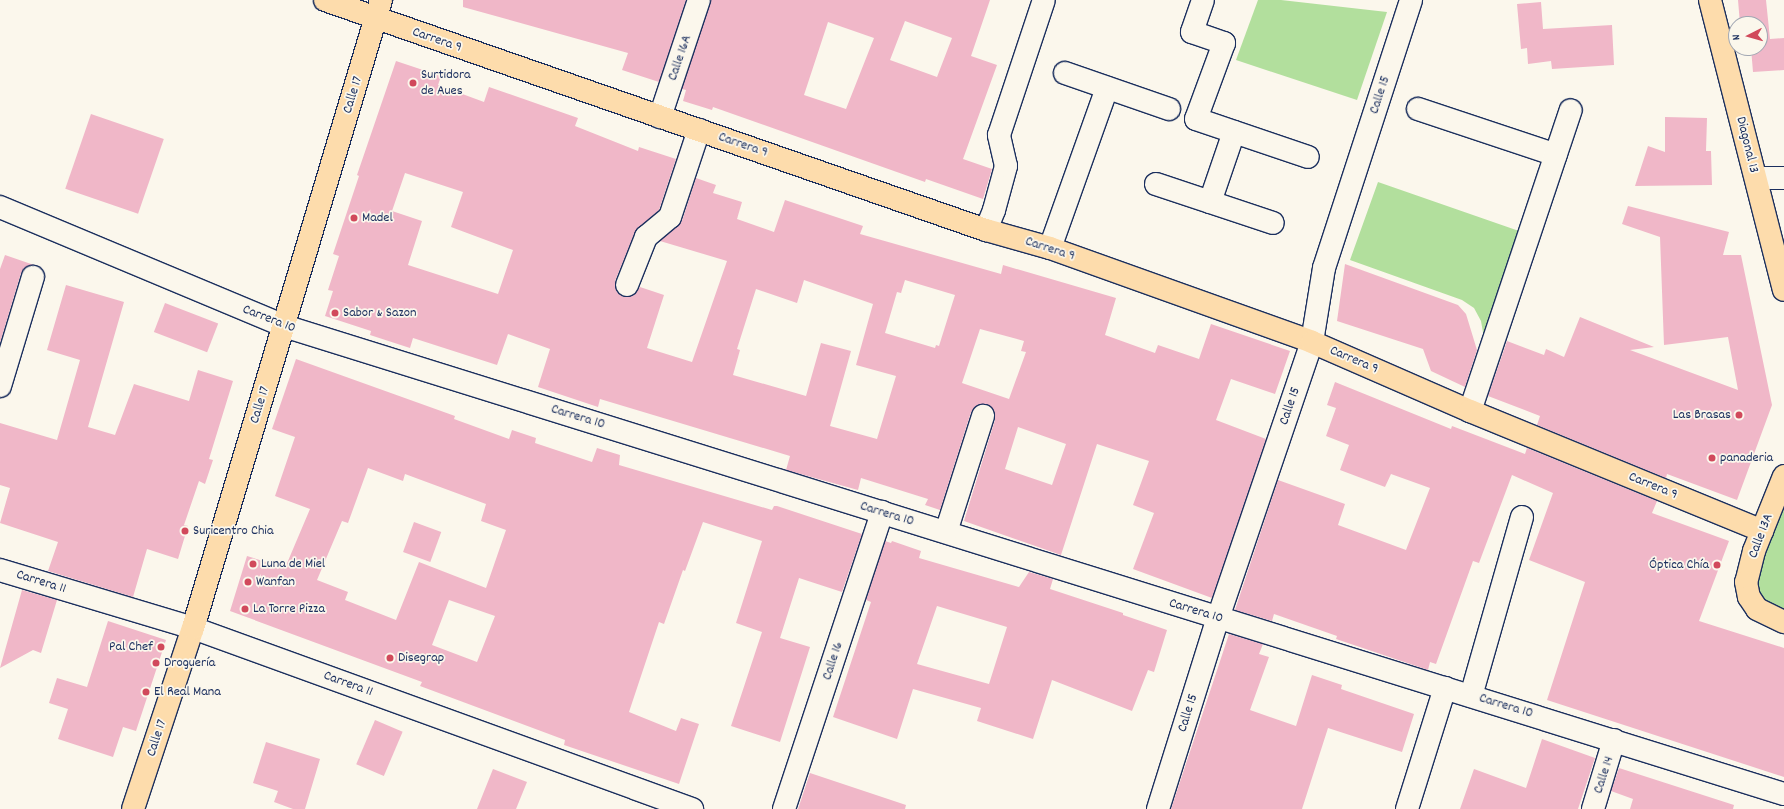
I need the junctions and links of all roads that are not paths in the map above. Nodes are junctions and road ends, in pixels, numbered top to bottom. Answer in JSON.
{"nodes":[{"id":1,"x":325,"y":0,"type":"edge"},
{"id":2,"x":700,"y":0,"type":"edge"},
{"id":3,"x":1044,"y":0,"type":"edge"},
{"id":4,"x":1203,"y":0,"type":"edge"},
{"id":5,"x":1411,"y":0,"type":"edge"},
{"id":6,"x":1710,"y":0,"type":"edge"},
{"id":7,"x":378,"y":9,"type":"edge"},
{"id":8,"x":1065,"y":73,"type":"dead end"},
{"id":9,"x":1107,"y":88,"type":"junction"},
{"id":10,"x":1169,"y":109,"type":"dead end"},
{"id":11,"x":1418,"y":109,"type":"dead end"},
{"id":12,"x":1571,"y":110,"type":"dead end"},
{"id":13,"x":660,"y":117,"type":"junction"},
{"id":14,"x":699,"y":130,"type":"junction"},
{"id":15,"x":1234,"y":132,"type":"junction"},
{"id":16,"x":1556,"y":155,"type":"junction"},
{"id":17,"x":1308,"y":157,"type":"dead end"},
{"id":18,"x":1756,"y":178,"type":"junction"},
{"id":19,"x":1784,"y":178,"type":"edge"},
{"id":20,"x":1156,"y":184,"type":"dead end"},
{"id":21,"x":1210,"y":202,"type":"junction"},
{"id":22,"x":0,"y":207,"type":"edge"},
{"id":23,"x":1273,"y":224,"type":"dead end"},
{"id":24,"x":986,"y":230,"type":"junction"},
{"id":25,"x":1050,"y":248,"type":"junction"},
{"id":26,"x":33,"y":277,"type":"dead end"},
{"id":27,"x":627,"y":285,"type":"dead end"},
{"id":28,"x":1784,"y":290,"type":"edge"},
{"id":29,"x":284,"y":326,"type":"junction"},
{"id":30,"x":1312,"y":342,"type":"junction"},
{"id":31,"x":0,"y":386,"type":"edge"},
{"id":32,"x":1470,"y":411,"type":"junction"},
{"id":33,"x":983,"y":416,"type":"dead end"},
{"id":34,"x":1784,"y":476,"type":"edge"},
{"id":35,"x":882,"y":512,"type":"junction"},
{"id":36,"x":1522,"y":517,"type":"dead end"},
{"id":37,"x":1762,"y":531,"type":"junction"},
{"id":38,"x":946,"y":532,"type":"junction"},
{"id":39,"x":0,"y":570,"type":"edge"},
{"id":40,"x":1218,"y":618,"type":"junction"},
{"id":41,"x":1784,"y":622,"type":"edge"},
{"id":42,"x":193,"y":628,"type":"junction"},
{"id":43,"x":1445,"y":688,"type":"junction"},
{"id":44,"x":1471,"y":696,"type":"junction"},
{"id":45,"x":1614,"y":740,"type":"junction"},
{"id":46,"x":1784,"y":794,"type":"edge"},
{"id":47,"x":133,"y":809,"type":"edge"},
{"id":48,"x":692,"y":809,"type":"edge"},
{"id":49,"x":784,"y":809,"type":"edge"},
{"id":50,"x":1158,"y":809,"type":"edge"},
{"id":51,"x":1407,"y":809,"type":"edge"},
{"id":52,"x":1592,"y":809,"type":"edge"}],
"edges":[{"from":1,"to":7,"type":"main road","name":"Carrera 9"},
{"from":2,"to":13,"type":"street","name":"Calle 16A"},
{"from":3,"to":24,"type":"street"},
{"from":4,"to":15,"type":"street"},
{"from":5,"to":30,"type":"street","name":"Calle 15"},
{"from":6,"to":18,"type":"main road","name":"Diagonal 13"},
{"from":7,"to":13,"type":"main road","name":"Carrera 9"},
{"from":7,"to":29,"type":"main road","name":"Calle 17"},
{"from":8,"to":9,"type":"street"},
{"from":9,"to":10,"type":"street"},
{"from":9,"to":25,"type":"street"},
{"from":11,"to":16,"type":"street"},
{"from":12,"to":16,"type":"street"},
{"from":13,"to":14,"type":"main road","name":"Carrera 9"},
{"from":14,"to":24,"type":"main road","name":"Carrera 9"},
{"from":14,"to":27,"type":"street"},
{"from":15,"to":17,"type":"street"},
{"from":15,"to":21,"type":"street"},
{"from":16,"to":32,"type":"street"},
{"from":18,"to":19,"type":"street"},
{"from":18,"to":28,"type":"main road","name":"Diagonal 13"},
{"from":20,"to":21,"type":"street"},
{"from":21,"to":23,"type":"street"},
{"from":22,"to":29,"type":"street","name":"Carrera 10"},
{"from":24,"to":25,"type":"main road","name":"Carrera 9"},
{"from":25,"to":30,"type":"main road","name":"Carrera 9"},
{"from":26,"to":31,"type":"street"},
{"from":29,"to":35,"type":"street","name":"Carrera 10"},
{"from":29,"to":42,"type":"main road","name":"Calle 17"},
{"from":30,"to":32,"type":"main road","name":"Carrera 9"},
{"from":30,"to":40,"type":"street","name":"Calle 15"},
{"from":32,"to":37,"type":"main road","name":"Carrera 9"},
{"from":33,"to":38,"type":"street"},
{"from":34,"to":37,"type":"main road","name":"Calle 13A"},
{"from":35,"to":38,"type":"street","name":"Carrera 10"},
{"from":35,"to":49,"type":"street","name":"Calle 16"},
{"from":36,"to":44,"type":"street"},
{"from":37,"to":41,"type":"main road","name":"Calle 13A"},
{"from":38,"to":40,"type":"street","name":"Carrera 10"},
{"from":39,"to":42,"type":"street","name":"Carrera 11"},
{"from":40,"to":43,"type":"street","name":"Carrera 10"},
{"from":40,"to":50,"type":"street","name":"Calle 15"},
{"from":42,"to":47,"type":"main road","name":"Calle 17"},
{"from":42,"to":48,"type":"street","name":"Carrera 11"},
{"from":43,"to":44,"type":"street","name":"Carrera 10"},
{"from":43,"to":51,"type":"street"},
{"from":44,"to":45,"type":"street","name":"Carrera 10"},
{"from":45,"to":46,"type":"street","name":"Carrera 10"},
{"from":45,"to":52,"type":"street","name":"Calle 14"}]}
